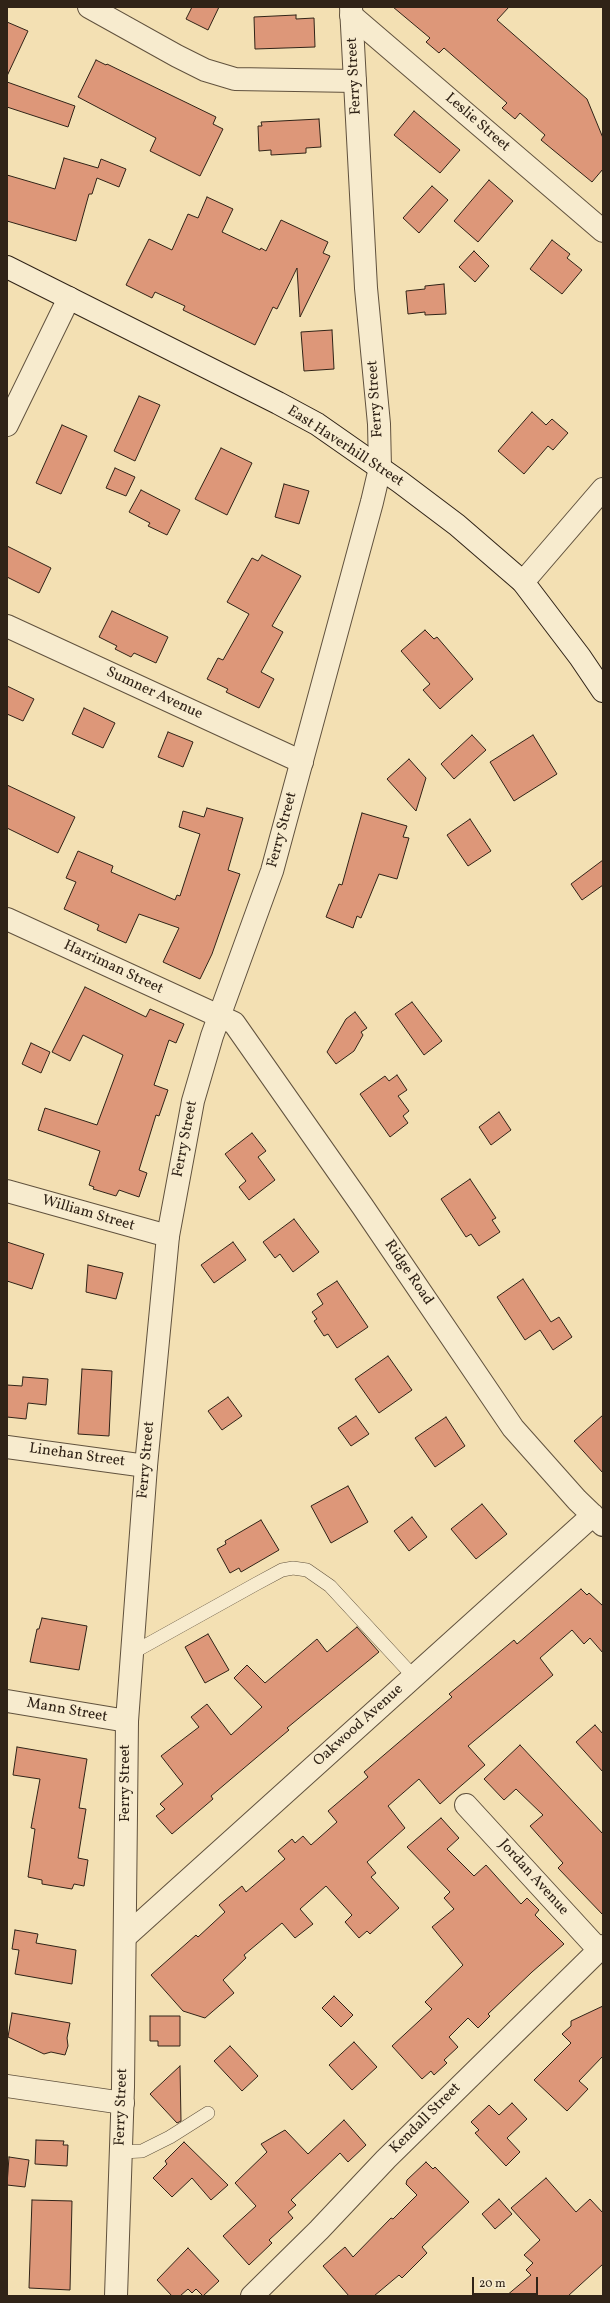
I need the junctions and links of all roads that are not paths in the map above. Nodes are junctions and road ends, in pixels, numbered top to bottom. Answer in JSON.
{"nodes":[{"id":1,"x":89,"y":7,"type":"edge"},
{"id":2,"x":351,"y":11,"type":"edge"},
{"id":3,"x":355,"y":81,"type":"junction"},
{"id":4,"x":603,"y":231,"type":"edge"},
{"id":5,"x":7,"y":267,"type":"edge"},
{"id":6,"x":69,"y":298,"type":"junction"},
{"id":7,"x":7,"y":425,"type":"edge"},
{"id":8,"x":380,"y":468,"type":"junction"},
{"id":9,"x":603,"y":489,"type":"edge"},
{"id":10,"x":523,"y":582,"type":"junction"},
{"id":11,"x":7,"y":626,"type":"edge"},
{"id":12,"x":603,"y":691,"type":"edge"},
{"id":13,"x":302,"y":762,"type":"junction"},
{"id":14,"x":7,"y":919,"type":"edge"},
{"id":15,"x":219,"y":1017,"type":"junction"},
{"id":16,"x":7,"y":1191,"type":"edge"},
{"id":17,"x":168,"y":1236,"type":"junction"},
{"id":18,"x":7,"y":1447,"type":"edge"},
{"id":19,"x":146,"y":1466,"type":"junction"},
{"id":20,"x":598,"y":1520,"type":"edge"},
{"id":21,"x":132,"y":1653,"type":"junction"},
{"id":22,"x":414,"y":1677,"type":"junction"},
{"id":23,"x":7,"y":1701,"type":"edge"},
{"id":24,"x":127,"y":1721,"type":"junction"},
{"id":25,"x":466,"y":1805,"type":"dead end"},
{"id":26,"x":125,"y":1937,"type":"junction"},
{"id":27,"x":601,"y":1948,"type":"edge"},
{"id":28,"x":7,"y":2086,"type":"edge"},
{"id":29,"x":123,"y":2103,"type":"junction"},
{"id":30,"x":208,"y":2113,"type":"dead end"},
{"id":31,"x":121,"y":2152,"type":"junction"},
{"id":32,"x":116,"y":2296,"type":"edge"},
{"id":33,"x":252,"y":2296,"type":"edge"}],
"edges":[{"from":1,"to":3,"type":"street"},
{"from":2,"to":3,"type":"street","name":"Ferry Street"},
{"from":2,"to":4,"type":"street","name":"Leslie Street"},
{"from":3,"to":8,"type":"street","name":"Ferry Street"},
{"from":5,"to":6,"type":"street","name":"East Haverhill Street"},
{"from":6,"to":7,"type":"street"},
{"from":6,"to":8,"type":"street","name":"East Haverhill Street"},
{"from":8,"to":10,"type":"street","name":"East Haverhill Street"},
{"from":8,"to":13,"type":"street","name":"Ferry Street"},
{"from":9,"to":10,"type":"street"},
{"from":10,"to":12,"type":"street","name":"East Haverhill Street"},
{"from":11,"to":13,"type":"street","name":"Sumner Avenue"},
{"from":13,"to":15,"type":"street","name":"Ferry Street"},
{"from":14,"to":15,"type":"street","name":"Harriman Street"},
{"from":15,"to":17,"type":"street","name":"Ferry Street"},
{"from":15,"to":20,"type":"street","name":"Ridge Road"},
{"from":16,"to":17,"type":"street","name":"William Street"},
{"from":17,"to":19,"type":"street","name":"Ferry Street"},
{"from":18,"to":19,"type":"street","name":"Linehan Street"},
{"from":19,"to":21,"type":"street","name":"Ferry Street"},
{"from":20,"to":22,"type":"street","name":"Oakwood Avenue"},
{"from":21,"to":22,"type":"lane"},
{"from":21,"to":24,"type":"street","name":"Ferry Street"},
{"from":22,"to":26,"type":"street","name":"Oakwood Avenue"},
{"from":23,"to":24,"type":"street","name":"Mann Street"},
{"from":24,"to":26,"type":"street","name":"Ferry Street"},
{"from":25,"to":27,"type":"street","name":"Jordan Avenue"},
{"from":26,"to":29,"type":"street","name":"Ferry Street"},
{"from":27,"to":33,"type":"street","name":"Kendall Street"},
{"from":28,"to":29,"type":"street"},
{"from":29,"to":31,"type":"street","name":"Ferry Street"},
{"from":30,"to":31,"type":"lane"},
{"from":31,"to":32,"type":"street","name":"Ferry Street"}]}
